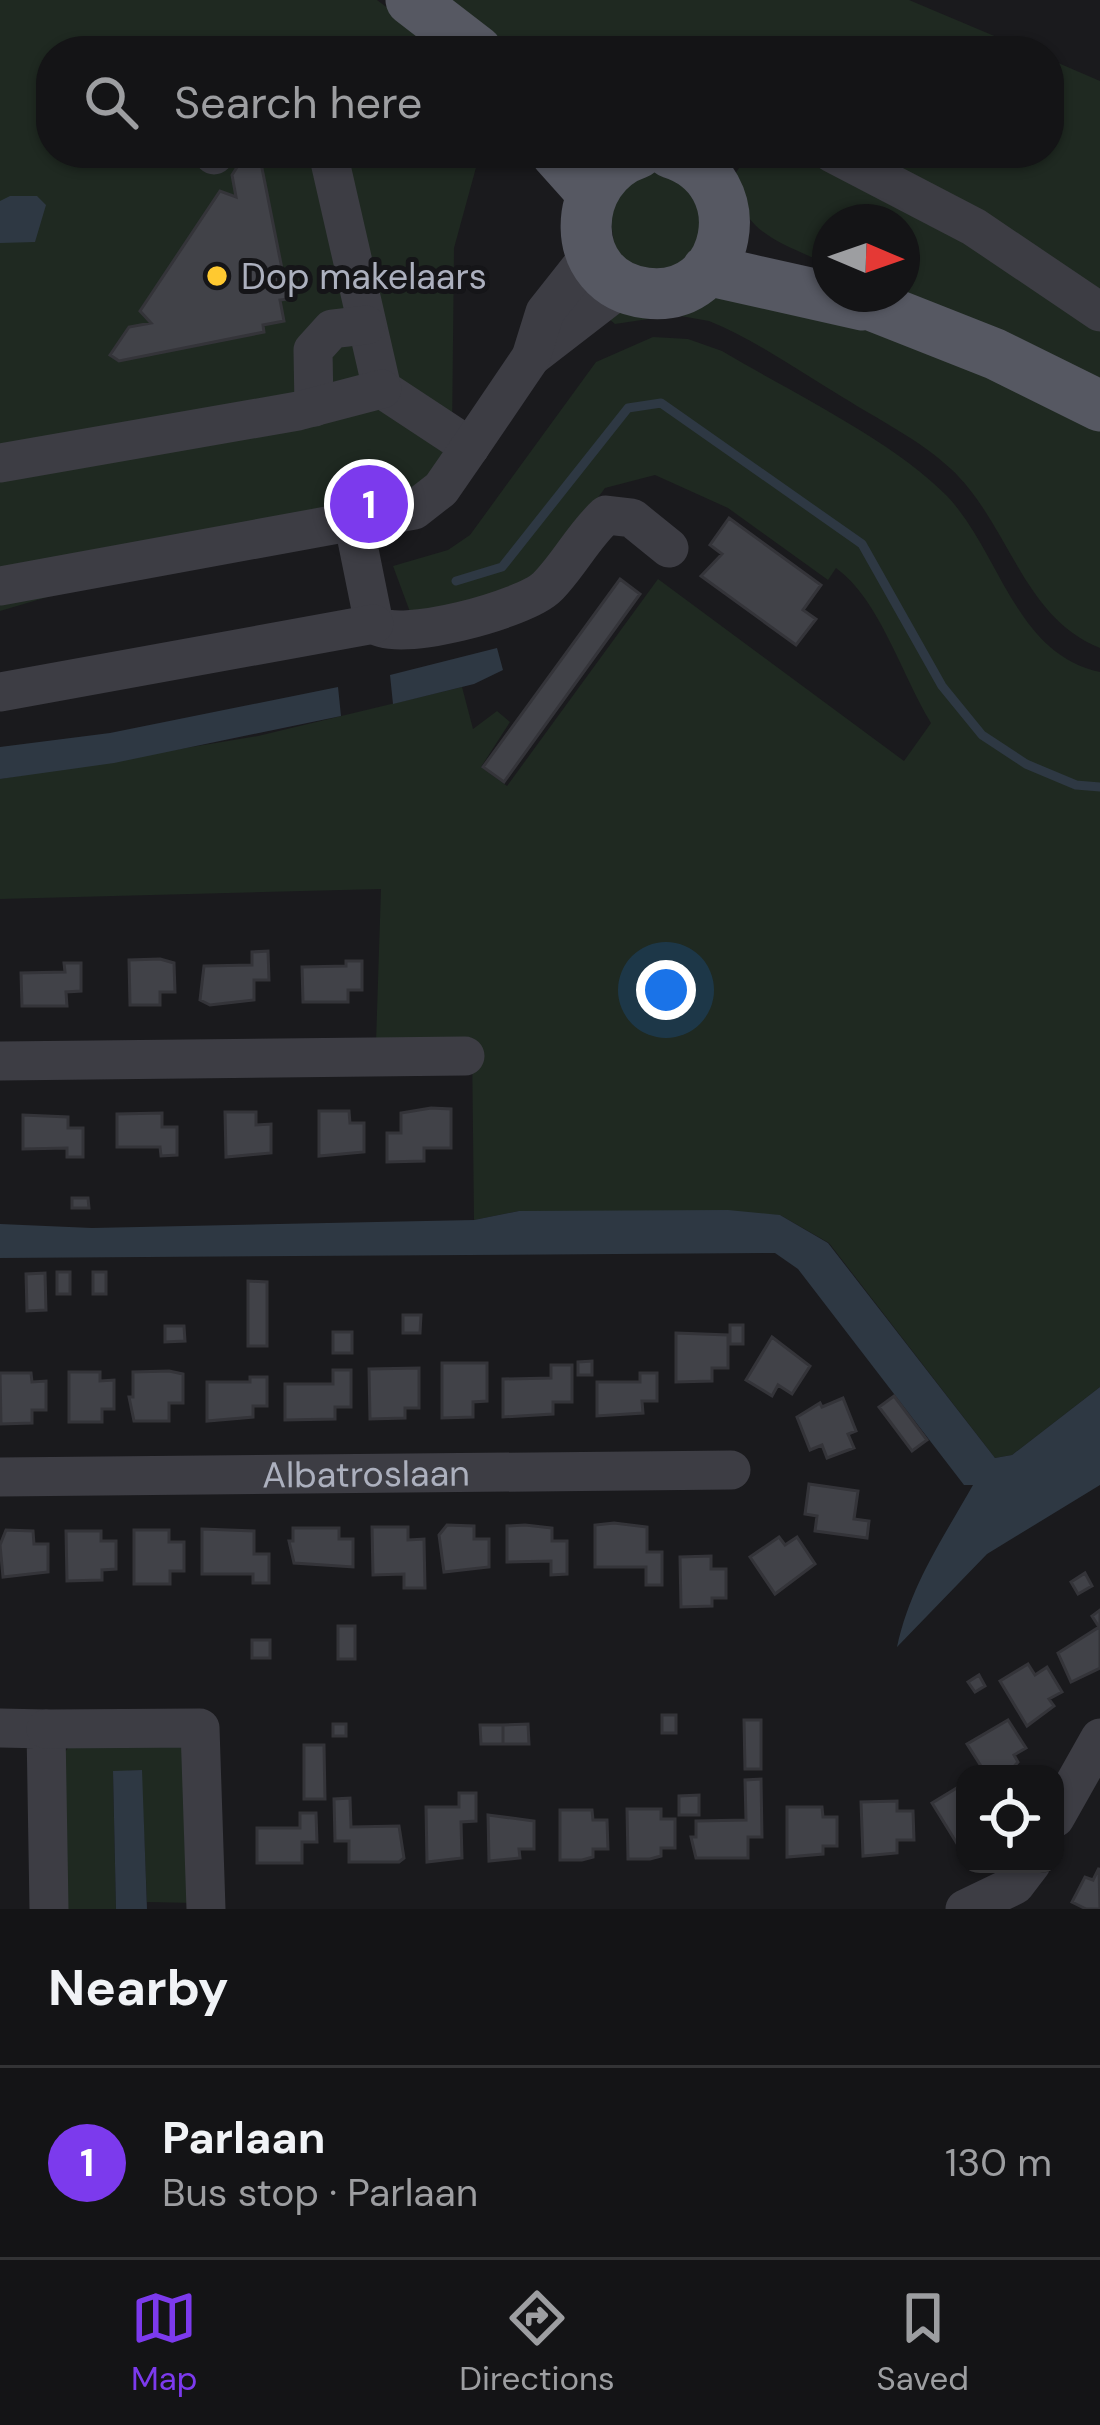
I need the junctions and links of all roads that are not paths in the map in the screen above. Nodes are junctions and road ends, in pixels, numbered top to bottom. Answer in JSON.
{"nodes":[{"id":1,"x":411,"y":0,"type":"edge"},
{"id":2,"x":458,"y":36,"type":"edge"},
{"id":3,"x":331,"y":168,"type":"edge"},
{"id":4,"x":643,"y":168,"type":"edge"},
{"id":5,"x":662,"y":168,"type":"edge"},
{"id":6,"x":861,"y":168,"type":"edge"},
{"id":7,"x":716,"y":252,"type":"junction"},
{"id":8,"x":607,"y":270,"type":"junction"},
{"id":9,"x":812,"y":284,"type":"edge"},
{"id":10,"x":888,"y":312,"type":"edge"},
{"id":11,"x":1100,"y":312,"type":"edge"},
{"id":12,"x":366,"y":325,"type":"junction"},
{"id":13,"x":382,"y":389,"type":"junction"},
{"id":14,"x":1100,"y":406,"type":"edge"},
{"id":15,"x":314,"y":407,"type":"junction"},
{"id":16,"x":470,"y":447,"type":"junction"},
{"id":17,"x":0,"y":463,"type":"edge"},
{"id":18,"x":354,"y":524,"type":"junction"},
{"id":19,"x":669,"y":548,"type":"dead end"},
{"id":20,"x":0,"y":586,"type":"edge"},
{"id":21,"x":374,"y":623,"type":"junction"},
{"id":22,"x":0,"y":692,"type":"edge"},
{"id":23,"x":466,"y":1056,"type":"dead end"},
{"id":24,"x":0,"y":1061,"type":"edge"},
{"id":25,"x":731,"y":1470,"type":"dead end"},
{"id":26,"x":0,"y":1477,"type":"edge"},
{"id":27,"x":0,"y":1728,"type":"edge"},
{"id":28,"x":46,"y":1729,"type":"junction"},
{"id":29,"x":1100,"y":1738,"type":"edge"},
{"id":30,"x":1064,"y":1802,"type":"edge"},
{"id":31,"x":1024,"y":1873,"type":"edge"},
{"id":32,"x":49,"y":1909,"type":"edge"},
{"id":33,"x":206,"y":1909,"type":"edge"},
{"id":34,"x":965,"y":1909,"type":"edge"}],
"edges":[{"from":1,"to":2,"type":"main road"},
{"from":3,"to":12,"type":"street"},
{"from":4,"to":8,"type":"main road"},
{"from":5,"to":7,"type":"main road"},
{"from":6,"to":11,"type":"street"},
{"from":7,"to":8,"type":"main road"},
{"from":7,"to":9,"type":"main road"},
{"from":8,"to":16,"type":"street"},
{"from":10,"to":14,"type":"main road"},
{"from":12,"to":13,"type":"street"},
{"from":12,"to":15,"type":"street"},
{"from":13,"to":15,"type":"street"},
{"from":13,"to":16,"type":"street"},
{"from":15,"to":17,"type":"street"},
{"from":16,"to":18,"type":"street"},
{"from":18,"to":20,"type":"street"},
{"from":18,"to":21,"type":"street"},
{"from":19,"to":21,"type":"street"},
{"from":21,"to":22,"type":"street"},
{"from":23,"to":24,"type":"street"},
{"from":25,"to":26,"type":"street","name":"Albatroslaan"},
{"from":27,"to":28,"type":"street"},
{"from":28,"to":32,"type":"street"},
{"from":28,"to":33,"type":"street"},
{"from":29,"to":30,"type":"street"},
{"from":31,"to":34,"type":"street"}]}
